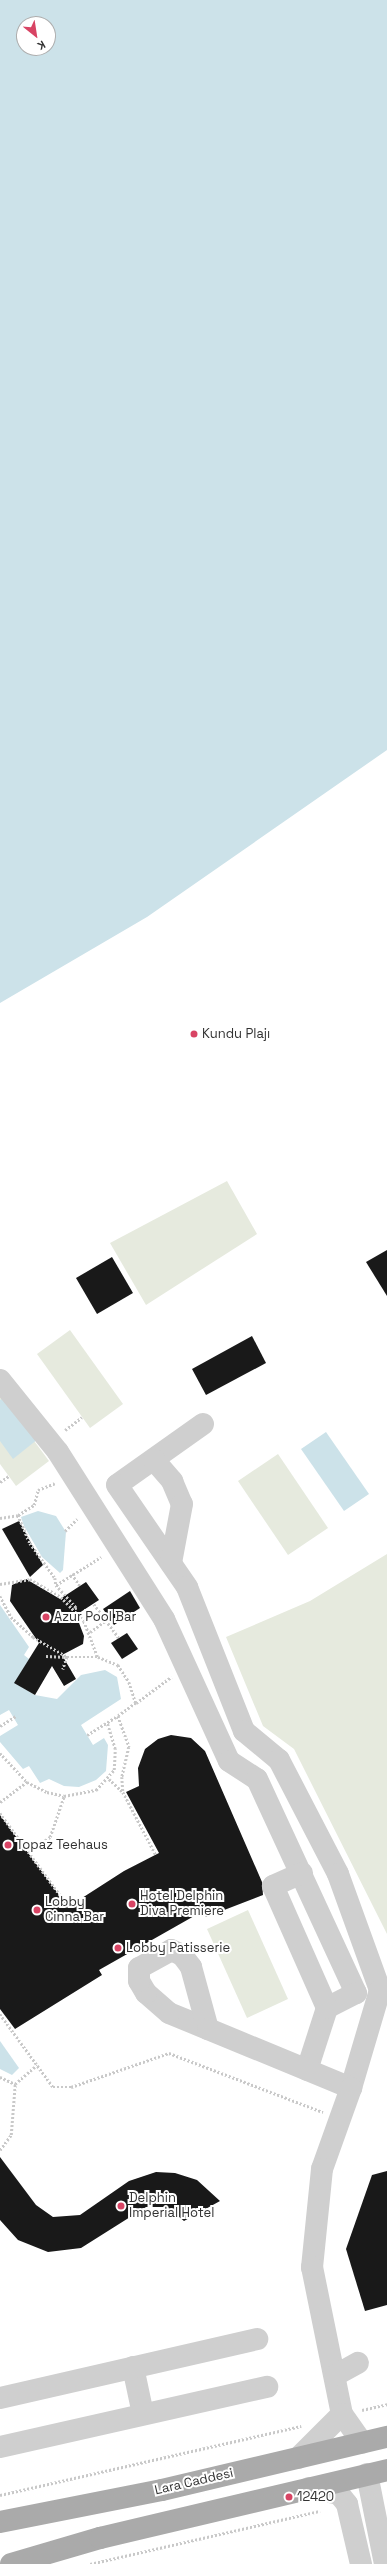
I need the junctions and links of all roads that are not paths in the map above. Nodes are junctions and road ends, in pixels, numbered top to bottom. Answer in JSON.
{"nodes":[{"id":1,"x":0,"y":1380,"type":"edge"},
{"id":2,"x":203,"y":1424,"type":"dead end"},
{"id":3,"x":154,"y":1460,"type":"junction"},
{"id":4,"x":171,"y":1563,"type":"junction"},
{"id":5,"x":302,"y":1873,"type":"junction"},
{"id":6,"x":327,"y":2008,"type":"junction"},
{"id":7,"x":208,"y":2029,"type":"dead end"},
{"id":8,"x":307,"y":2070,"type":"junction"},
{"id":9,"x":351,"y":2088,"type":"junction"},
{"id":10,"x":257,"y":2339,"type":"dead end"},
{"id":11,"x":358,"y":2363,"type":"dead end"},
{"id":12,"x":133,"y":2367,"type":"junction"},
{"id":13,"x":336,"y":2375,"type":"junction"},
{"id":14,"x":267,"y":2387,"type":"dead end"},
{"id":15,"x":0,"y":2398,"type":"edge"},
{"id":16,"x":144,"y":2414,"type":"junction"},
{"id":17,"x":342,"y":2414,"type":"junction"},
{"id":18,"x":387,"y":2437,"type":"edge"},
{"id":19,"x":362,"y":2443,"type":"junction"},
{"id":20,"x":0,"y":2446,"type":"edge"},
{"id":21,"x":298,"y":2458,"type":"junction"},
{"id":22,"x":377,"y":2472,"type":"edge"},
{"id":23,"x":309,"y":2488,"type":"junction"},
{"id":24,"x":0,"y":2522,"type":"edge"},
{"id":25,"x":11,"y":2564,"type":"edge"},
{"id":26,"x":360,"y":2564,"type":"edge"},
{"id":27,"x":385,"y":2564,"type":"edge"}],
"edges":[{"from":1,"to":5,"type":"street"},
{"from":2,"to":3,"type":"street"},
{"from":3,"to":4,"type":"street"},
{"from":3,"to":4,"type":"street"},
{"from":4,"to":9,"type":"street"},
{"from":5,"to":6,"type":"street"},
{"from":5,"to":6,"type":"street"},
{"from":6,"to":8,"type":"street"},
{"from":7,"to":8,"type":"street"},
{"from":8,"to":9,"type":"street"},
{"from":9,"to":13,"type":"street"},
{"from":10,"to":12,"type":"street"},
{"from":11,"to":13,"type":"street"},
{"from":12,"to":15,"type":"street"},
{"from":12,"to":16,"type":"street"},
{"from":13,"to":17,"type":"street"},
{"from":14,"to":16,"type":"street"},
{"from":16,"to":20,"type":"street"},
{"from":17,"to":19,"type":"street"},
{"from":17,"to":21,"type":"street"},
{"from":18,"to":19,"type":"main road","name":"Lara Caddesi"},
{"from":19,"to":21,"type":"main road","name":"Lara Caddesi"},
{"from":21,"to":24,"type":"main road","name":"Lara Caddesi"},
{"from":22,"to":23,"type":"main road"},
{"from":22,"to":27,"type":"street"},
{"from":23,"to":25,"type":"main road"},
{"from":23,"to":26,"type":"street"}]}
